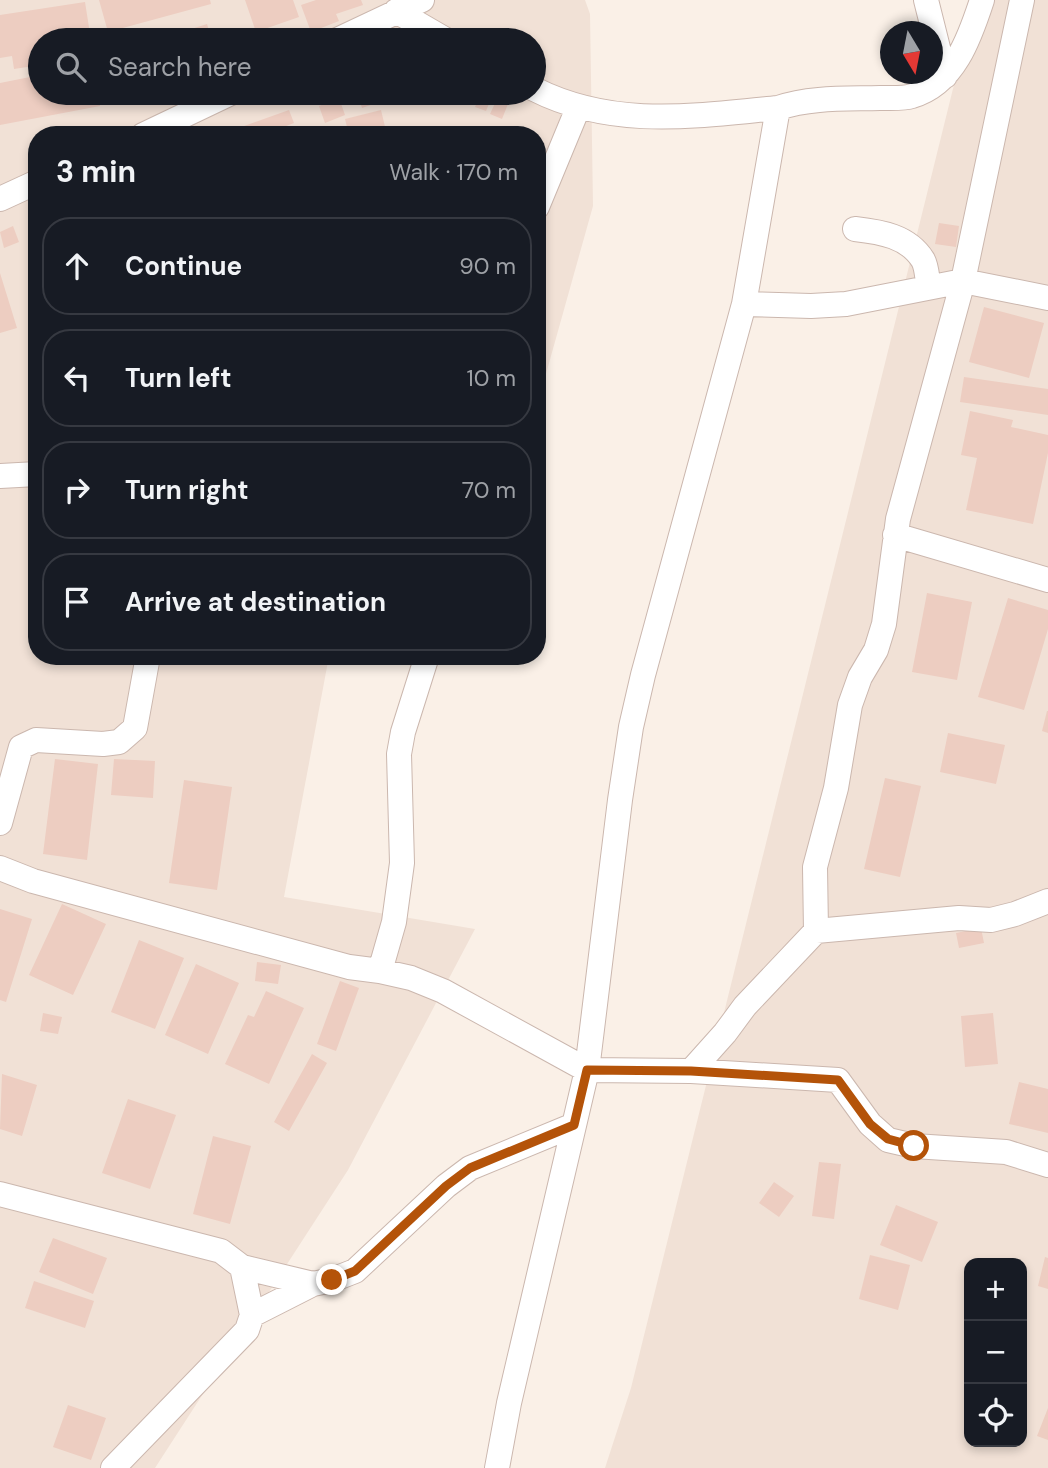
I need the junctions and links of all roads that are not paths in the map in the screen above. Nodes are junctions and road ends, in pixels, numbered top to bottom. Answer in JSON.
{"nodes":[{"id":1,"x":422,"y":0,"type":"edge"},
{"id":2,"x":926,"y":0,"type":"edge"},
{"id":3,"x":982,"y":0,"type":"edge"},
{"id":4,"x":1022,"y":0,"type":"edge"},
{"id":5,"x":396,"y":11,"type":"junction"},
{"id":6,"x":361,"y":28,"type":"edge"},
{"id":7,"x":425,"y":28,"type":"edge"},
{"id":8,"x":945,"y":76,"type":"junction"},
{"id":9,"x":546,"y":94,"type":"edge"},
{"id":10,"x":210,"y":105,"type":"edge"},
{"id":11,"x":578,"y":108,"type":"junction"},
{"id":12,"x":778,"y":108,"type":"junction"},
{"id":13,"x":174,"y":126,"type":"edge"},
{"id":14,"x":546,"y":184,"type":"edge"},
{"id":15,"x":28,"y":186,"type":"edge"},
{"id":16,"x":0,"y":199,"type":"edge"},
{"id":17,"x":855,"y":229,"type":"dead end"},
{"id":18,"x":963,"y":281,"type":"junction"},
{"id":19,"x":929,"y":287,"type":"junction"},
{"id":20,"x":1048,"y":298,"type":"edge"},
{"id":21,"x":744,"y":304,"type":"junction"},
{"id":22,"x":28,"y":474,"type":"edge"},
{"id":23,"x":0,"y":476,"type":"edge"},
{"id":24,"x":895,"y":535,"type":"junction"},
{"id":25,"x":1048,"y":580,"type":"edge"},
{"id":26,"x":146,"y":665,"type":"edge"},
{"id":27,"x":424,"y":665,"type":"edge"},
{"id":28,"x":0,"y":822,"type":"edge"},
{"id":29,"x":0,"y":868,"type":"edge"},
{"id":30,"x":1048,"y":901,"type":"edge"},
{"id":31,"x":816,"y":931,"type":"junction"},
{"id":32,"x":380,"y":971,"type":"junction"},
{"id":33,"x":587,"y":1070,"type":"junction"},
{"id":34,"x":691,"y":1071,"type":"junction"},
{"id":35,"x":574,"y":1125,"type":"junction"},
{"id":36,"x":1048,"y":1165,"type":"edge"},
{"id":37,"x":0,"y":1194,"type":"edge"},
{"id":38,"x":242,"y":1267,"type":"junction"},
{"id":39,"x":313,"y":1284,"type":"junction"},
{"id":40,"x":252,"y":1315,"type":"junction"},
{"id":41,"x":113,"y":1468,"type":"edge"},
{"id":42,"x":497,"y":1468,"type":"edge"}],
"edges":[{"from":1,"to":5,"type":"street"},
{"from":2,"to":8,"type":"street"},
{"from":3,"to":8,"type":"street"},
{"from":4,"to":18,"type":"street"},
{"from":5,"to":6,"type":"street"},
{"from":5,"to":7,"type":"street"},
{"from":8,"to":12,"type":"street"},
{"from":9,"to":11,"type":"street"},
{"from":10,"to":13,"type":"street"},
{"from":11,"to":12,"type":"street"},
{"from":11,"to":14,"type":"street"},
{"from":12,"to":21,"type":"street"},
{"from":15,"to":16,"type":"street"},
{"from":17,"to":19,"type":"street"},
{"from":18,"to":19,"type":"street"},
{"from":18,"to":20,"type":"street"},
{"from":18,"to":24,"type":"street"},
{"from":19,"to":21,"type":"street"},
{"from":21,"to":33,"type":"street"},
{"from":22,"to":23,"type":"street"},
{"from":24,"to":25,"type":"street"},
{"from":24,"to":31,"type":"street"},
{"from":26,"to":28,"type":"street"},
{"from":27,"to":32,"type":"street"},
{"from":29,"to":32,"type":"street"},
{"from":30,"to":31,"type":"street"},
{"from":31,"to":34,"type":"street"},
{"from":32,"to":33,"type":"street"},
{"from":33,"to":34,"type":"street"},
{"from":33,"to":35,"type":"street"},
{"from":34,"to":36,"type":"street"},
{"from":35,"to":39,"type":"street"},
{"from":35,"to":42,"type":"street"},
{"from":37,"to":38,"type":"street"},
{"from":38,"to":39,"type":"street"},
{"from":38,"to":40,"type":"street"},
{"from":39,"to":40,"type":"street"},
{"from":40,"to":41,"type":"street"}]}
